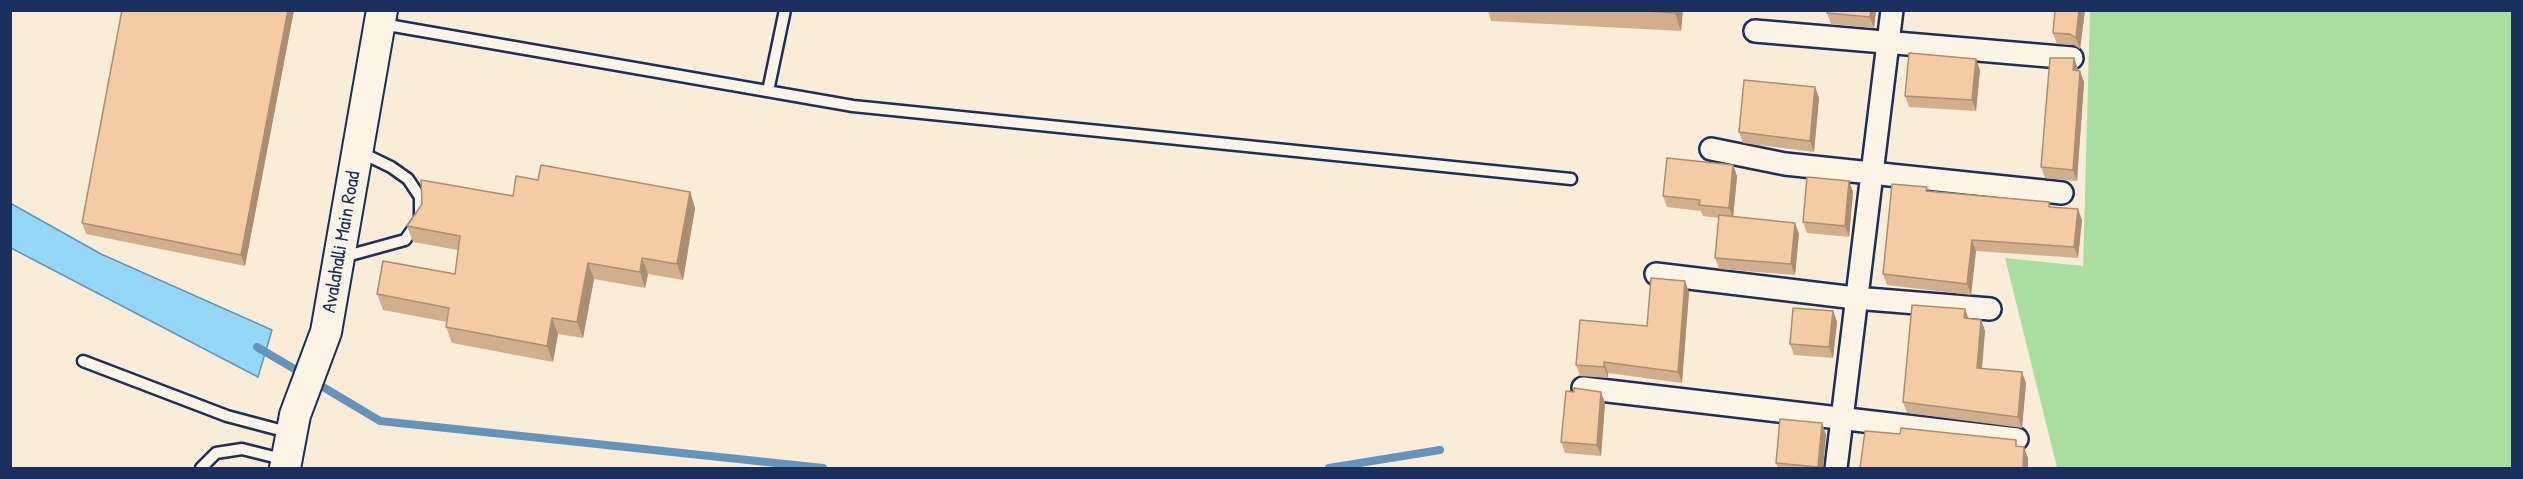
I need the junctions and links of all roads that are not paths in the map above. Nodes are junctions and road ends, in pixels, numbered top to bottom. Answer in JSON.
{"nodes":[{"id":1,"x":784,"y":10,"type":"edge"},
{"id":2,"x":1892,"y":10,"type":"edge"},
{"id":3,"x":380,"y":17,"type":"edge"},
{"id":4,"x":1755,"y":31,"type":"dead end"},
{"id":5,"x":1888,"y":41,"type":"junction"},
{"id":6,"x":2072,"y":58,"type":"edge"},
{"id":7,"x":768,"y":91,"type":"junction"},
{"id":8,"x":1711,"y":149,"type":"dead end"},
{"id":9,"x":357,"y":150,"type":"junction"},
{"id":10,"x":1872,"y":174,"type":"junction"},
{"id":11,"x":1570,"y":179,"type":"dead end"},
{"id":12,"x":2062,"y":193,"type":"dead end"},
{"id":13,"x":339,"y":258,"type":"junction"},
{"id":14,"x":1656,"y":274,"type":"dead end"},
{"id":15,"x":1855,"y":298,"type":"junction"},
{"id":16,"x":1990,"y":309,"type":"dead end"},
{"id":17,"x":83,"y":361,"type":"dead end"},
{"id":18,"x":1583,"y":388,"type":"edge"},
{"id":19,"x":1843,"y":418,"type":"junction"},
{"id":20,"x":2017,"y":439,"type":"edge"},
{"id":21,"x":289,"y":444,"type":"edge"},
{"id":22,"x":201,"y":468,"type":"edge"},
{"id":23,"x":1836,"y":468,"type":"edge"}],
"edges":[{"from":1,"to":7,"type":"lane"},
{"from":2,"to":5,"type":"street"},
{"from":3,"to":7,"type":"lane"},
{"from":3,"to":9,"type":"main road","name":"Avalahalli Main Road"},
{"from":4,"to":5,"type":"street"},
{"from":5,"to":6,"type":"street"},
{"from":5,"to":10,"type":"street"},
{"from":7,"to":11,"type":"lane"},
{"from":8,"to":10,"type":"street"},
{"from":9,"to":13,"type":"main road","name":"Avalahalli Main Road"},
{"from":9,"to":13,"type":"lane"},
{"from":10,"to":12,"type":"street"},
{"from":10,"to":15,"type":"street"},
{"from":13,"to":21,"type":"main road","name":"Avalahalli Main Road"},
{"from":14,"to":15,"type":"street"},
{"from":15,"to":16,"type":"street"},
{"from":15,"to":19,"type":"street"},
{"from":17,"to":21,"type":"lane"},
{"from":18,"to":19,"type":"street"},
{"from":19,"to":20,"type":"street"},
{"from":19,"to":23,"type":"street"},
{"from":21,"to":22,"type":"lane"}]}
